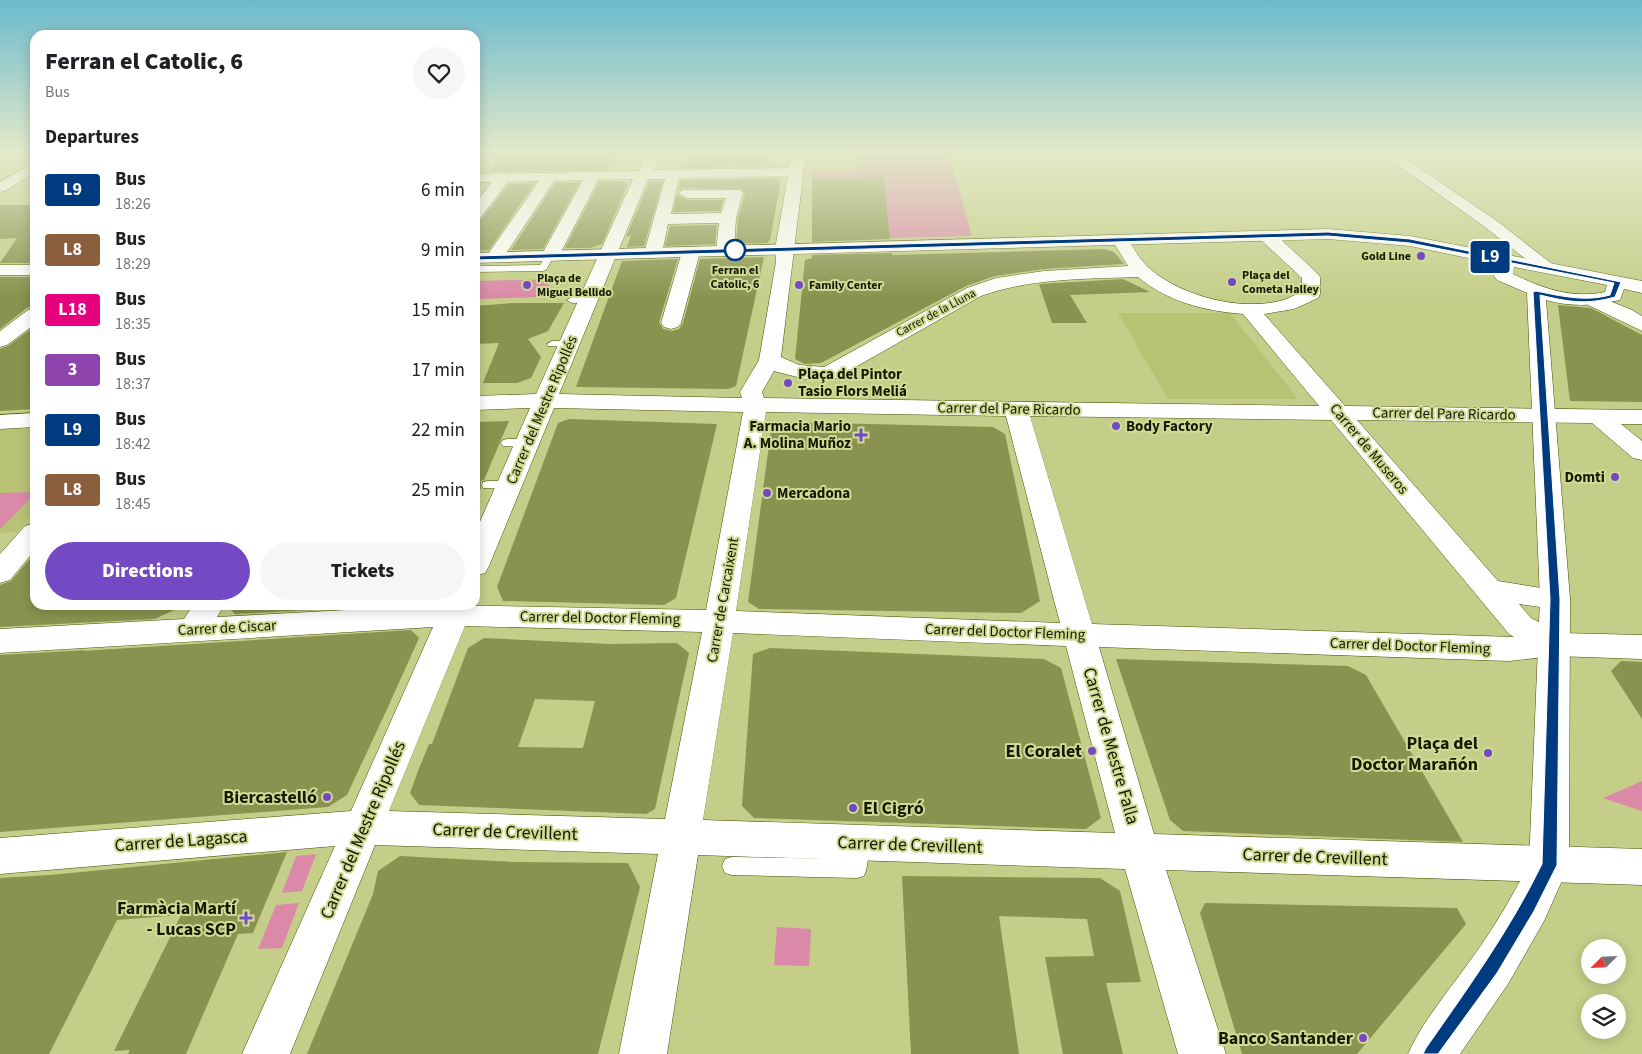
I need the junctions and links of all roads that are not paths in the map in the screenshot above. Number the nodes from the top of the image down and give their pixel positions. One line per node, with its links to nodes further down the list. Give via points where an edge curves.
1 (533, 200): 18 (street)
2 (580, 200): 17 (street)
3 (631, 200): 16 (street, Carrer del Mestre Ripollés)
4 (666, 200): 9 (street)
5 (733, 200): 8 (street)
6 (790, 200): 12 (street, Carrer de Carcaixent)
7 (1456, 200): 24 (street)
8 (728, 218): 9 (street); 13 (street)
9 (662, 219): 15 (street)
10 (1267, 236): 11 (street); 20 (street, via 1328,234 1376,237); 31 (street, via 1311,277 1311,294 1281,307)
11 (1120, 240): 12 (street); 27 (street)
12 (784, 249): 13 (street); 36 (street, Carrer de Carcaixent, via 785,262)
13 (726, 251): 14 (street)
14 (691, 252): 15 (street); 33 (street)
15 (653, 253): 16 (street)
16 (609, 254): 17 (street); 38 (street, Carrer del Mestre Ripollés, via 581,300 561,344)
17 (550, 256): 18 (street); 22 (lane, via 543,268)
18 (495, 257): 19 (street)
19 (480, 258)
20 (1507, 260): 24 (street); 29 (street, via 1503,276)
21 (512, 265): 23 (lane)
22 (480, 268)
23 (480, 268)
24 (1548, 268): 30 (street)
25 (0, 270): 26 (street)
26 (30, 270)
27 (1141, 271): 31 (street, via 1165,290 1201,302); 37 (street, Carrer de la Lluna, via 1044,276 1002,282 974,292)
28 (1642, 287): 30 (street)
29 (1536, 292): 30 (street, via 1568,300); 44 (street)
30 (1608, 293): 34 (street, via 1625,314)
31 (1249, 309): 43 (street, Carrer de Museros)
32 (30, 318): 35 (street)
33 (671, 323)
34 (1642, 326)
35 (0, 342)
36 (770, 360): 37 (street, Carrer de la Lluna, via 802,374); 40 (street, Carrer de Carcaixent, via 751,392)
37 (828, 373): 41 (street, via 822,385 828,395)
38 (546, 401): 39 (street, Carrer del Pare Ricardo); 40 (street, Carrer del Pare Ricardo); 51 (street, Carrer del Mestre Ripollés, via 517,444 499,485)
39 (480, 403)
40 (755, 404): 41 (street, Carrer del Pare Ricardo); 57 (street, Carrer de Carcaixent)
41 (848, 407): 42 (street, Carrer del Pare Ricardo)
42 (1016, 409): 43 (street, Carrer del Pare Ricardo); 58 (street, Carrer de Mestre Falla)
43 (1338, 412): 44 (street, Carrer del Pare Ricardo); 53 (street, Carrer de Museros)
44 (1544, 415): 45 (street, Carrer del Pare Ricardo); 54 (street)
45 (1597, 416): 46 (street, Carrer del Pare Ricardo); 49 (street)
46 (1642, 417)
47 (30, 420): 48 (street)
48 (0, 422)
49 (1642, 453)
50 (30, 538): 52 (street)
51 (480, 549)
52 (0, 573)
53 (1489, 590): 54 (street); 60 (street, Carrer de Museros, via 1520,626)
54 (1555, 599): 60 (street)
55 (456, 610): 56 (street, Carrer de Ciscar); 57 (street, Carrer del Doctor Fleming); 62 (street, Carrer del Mestre Ripollés)
56 (201, 617): 59 (street, Carrer de Ciscar)
57 (720, 621): 58 (street, Carrer del Doctor Fleming); 63 (street, Carrer de Carcaixent)
58 (1080, 635): 60 (street, Carrer del Doctor Fleming, via 1509,649); 65 (street, Carrer de Mestre Falla)
59 (0, 641)
60 (1555, 644): 61 (street, Carrer del Doctor Fleming); 67 (street)
61 (1642, 647)
62 (363, 827): 63 (street, Carrer de Crevillent); 66 (street, Carrer de Lagasca); 70 (street, Carrer del Mestre Ripollés)
63 (681, 837): 64 (street, Carrer de Crevillent); 71 (street, Carrer de Carcaixent)
64 (849, 849): 65 (street, Carrer de Crevillent); 68 (lane, via 857,869)
65 (1140, 852): 67 (street, Carrer de Crevillent); 72 (street, Carrer de Mestre Falla)
66 (0, 856)
67 (1550, 865): 69 (street); 73 (street, via 1492,968)
68 (732, 866)
69 (1642, 867)
70 (266, 1054)
71 (643, 1054)
72 (1202, 1054)
73 (1432, 1054)

